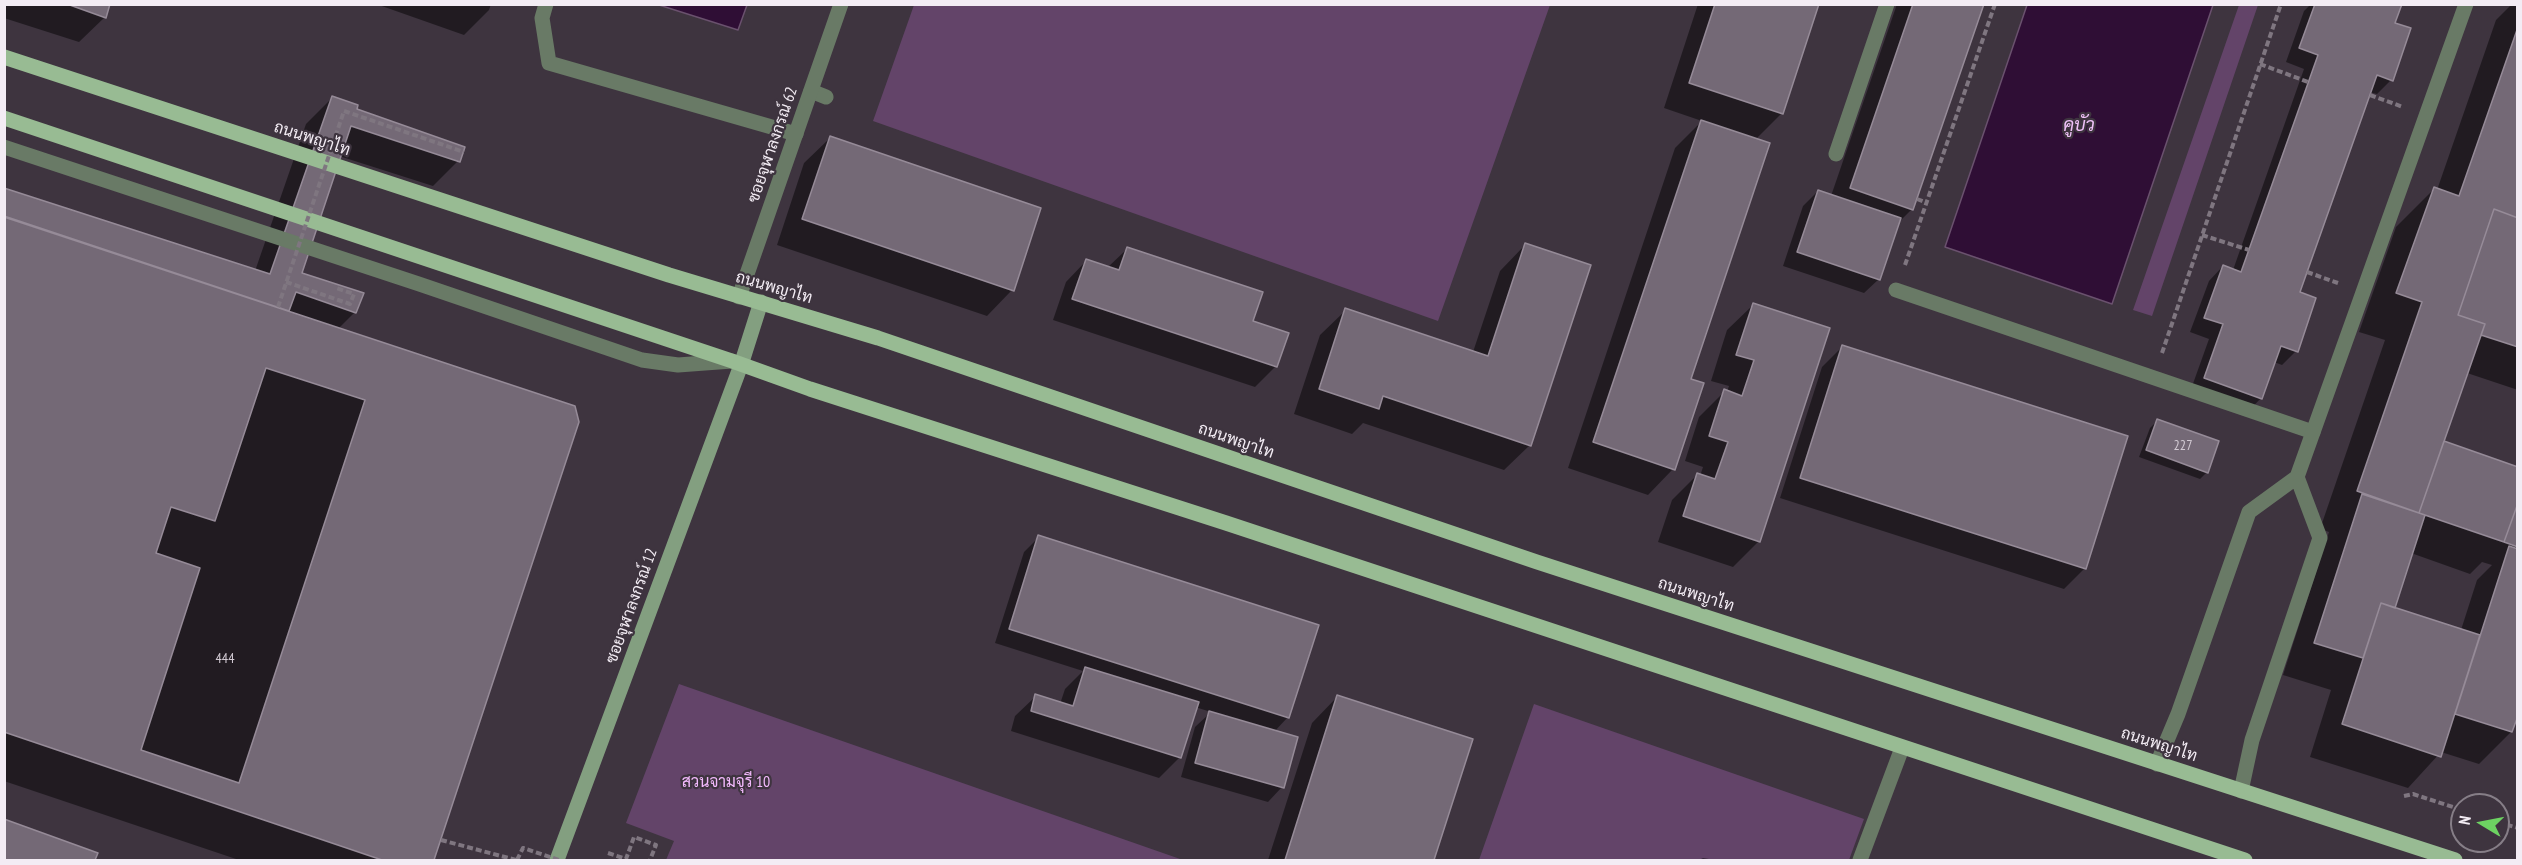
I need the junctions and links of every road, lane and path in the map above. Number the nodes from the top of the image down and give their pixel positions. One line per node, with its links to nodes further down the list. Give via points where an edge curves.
1 (546, 4): 15 (street, via 542,18 549,63)
2 (841, 4): 10 (street, ซอยจุฬาลงกรณ์ 62)
3 (1887, 4): 18 (street)
4 (1995, 4): 20 (path)
5 (2281, 4): 8 (path)
6 (2466, 4): 13 (street)
7 (4, 57): 28 (main road, ถนนพญาไท)
8 (2260, 64): 9 (path); 21 (path)
9 (2308, 82)
10 (811, 91): 12 (street); 15 (street, ซอยจุฬาลงกรณ์ 62)
11 (2370, 95): 13 (path)
12 (826, 97)
13 (2426, 115): 27 (street)
14 (4, 118): 31 (main road)
15 (796, 134): 28 (street, ซอยจุฬาลงกรณ์ 62)
16 (4, 147): 31 (street, via 642,360 678,365)
17 (464, 152): 24 (path, bridge, via 344,111)
18 (1836, 154)
19 (1917, 198): 20 (path)
20 (1927, 203): 26 (path)
21 (2202, 235): 22 (path); 32 (path)
22 (2249, 250)
23 (2307, 272): 27 (path)
24 (286, 282): 25 (path, via 350,304 354,294); 30 (path, bridge)
25 (332, 286)
26 (1896, 290): 32 (street)
27 (2363, 292): 33 (street)
28 (740, 297): 29 (main road, ถนนพญาไท)
29 (761, 302): 31 (street, ซอยจุฬาลงกรณ์ 12); 36 (main road, ถนนพญาไท, via 878,338 1549,566)
30 (278, 307)
31 (737, 363): 35 (main road); 43 (street, ซอยจุฬาลงกรณ์ 12)
32 (2153, 379): 33 (street)
33 (2313, 432): 34 (street)
34 (2297, 477): 36 (street, via 2249,512); 37 (street, via 2320,538 2252,740)
35 (1902, 748): 45 (street); 46 (main road)
36 (2157, 764): 37 (main road, ถนนพญาไท)
37 (2241, 791): 47 (main road, ถนนพญาไท)
38 (2404, 796): 39 (path, via 2413,794)
39 (2450, 806)
40 (441, 840): 42 (path)
41 (608, 853): 44 (path, via 626,859 634,837 656,844)
42 (517, 861): 43 (path, bridge, via 523,848)
43 (558, 861)
44 (650, 861)
45 (1860, 861)
46 (2245, 861)
47 (2455, 861)

